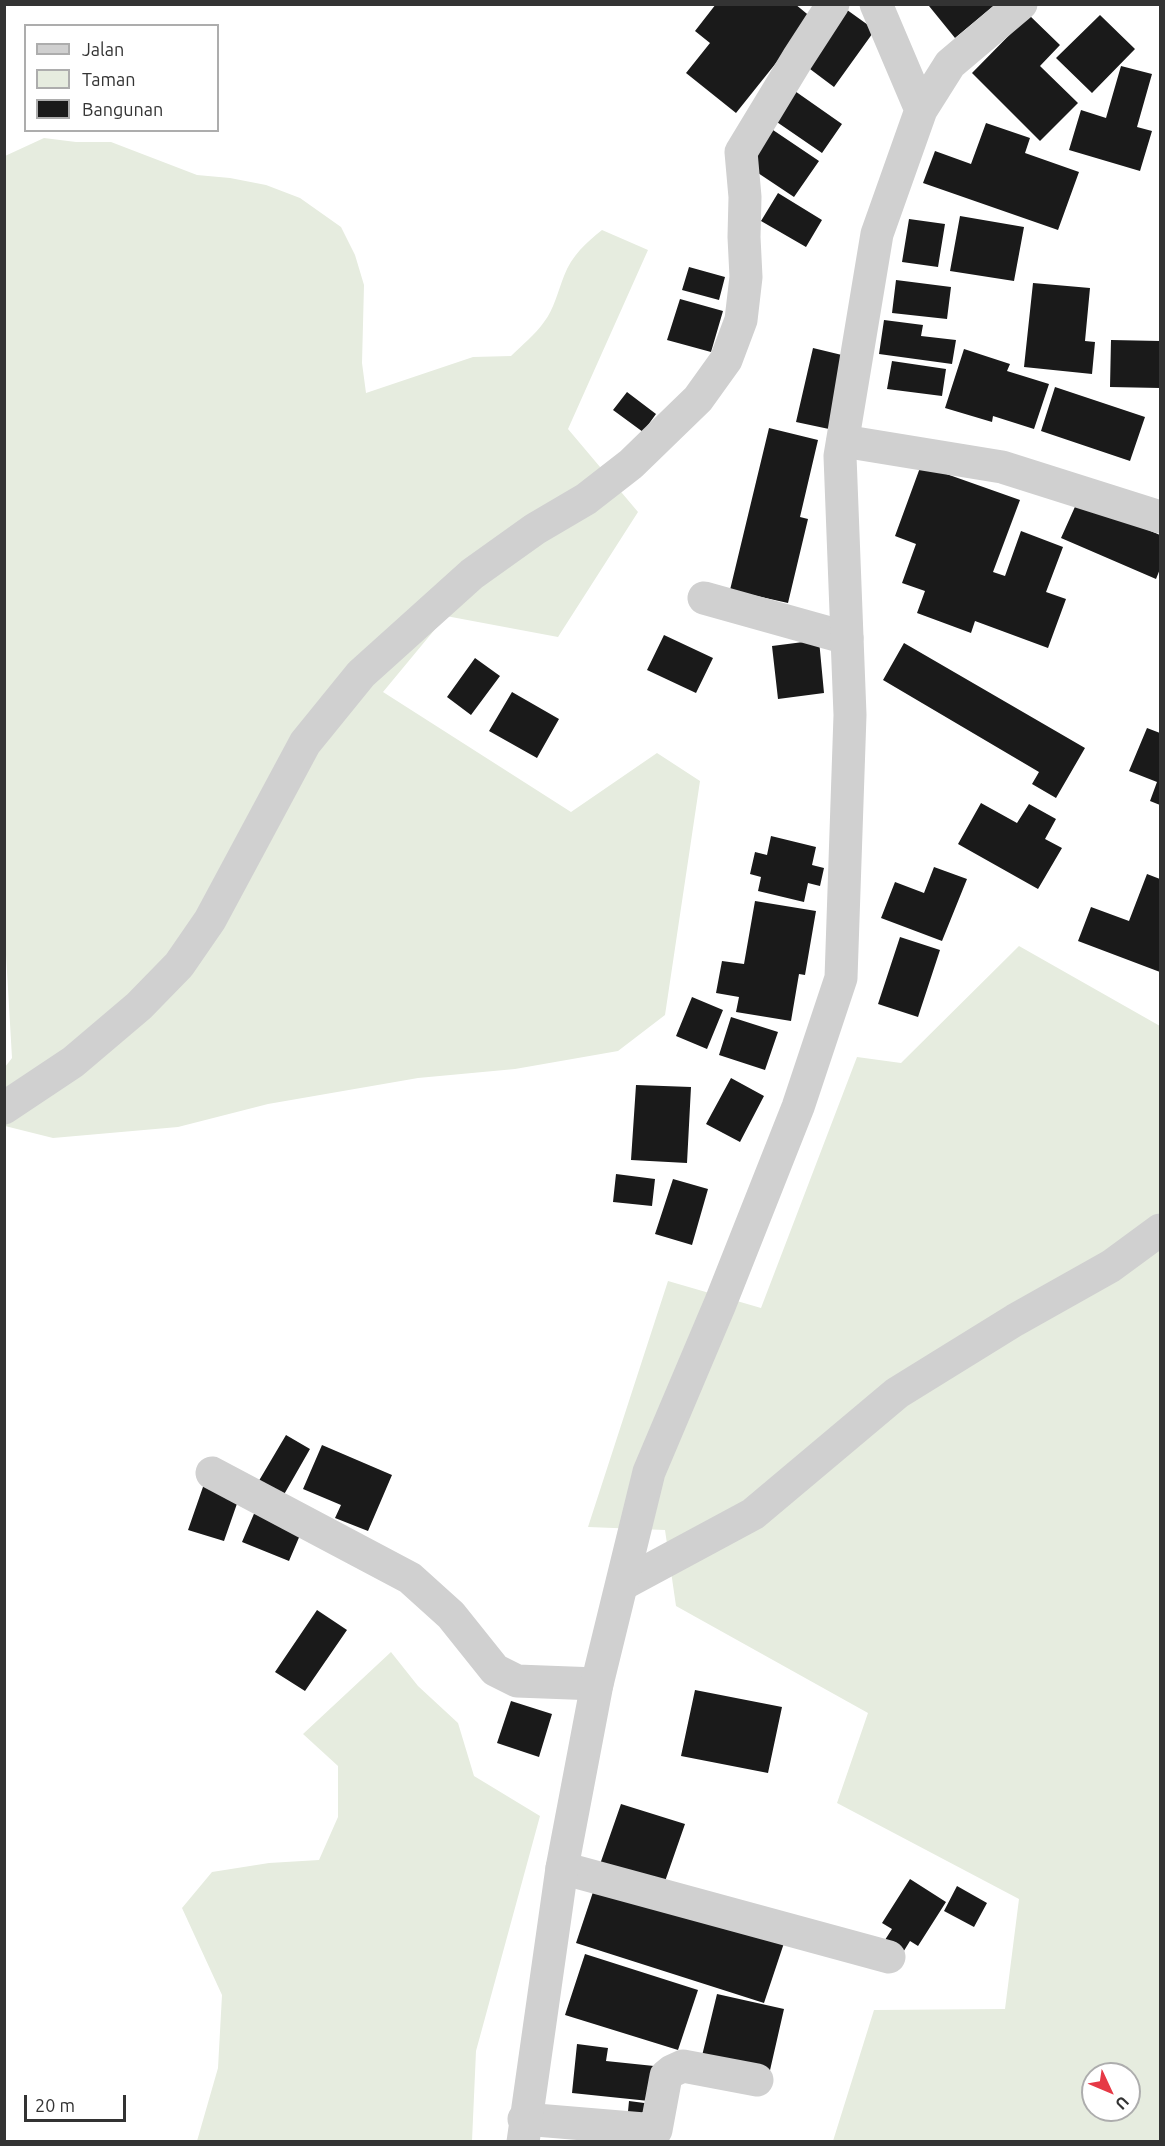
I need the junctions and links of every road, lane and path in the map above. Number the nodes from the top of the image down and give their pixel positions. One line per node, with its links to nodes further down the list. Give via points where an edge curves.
1 (833, 4): 9 (street, via 741,152 746,277 741,320 726,360 698,399 631,464 472,574 361,674 305,743 210,920 178,965 139,1006 73,1062)
2 (876, 4): 4 (street)
3 (1022, 4): 4 (street, via 950,64)
4 (921, 110): 5 (street, via 877,234)
5 (843, 441): 6 (street, via 1002,467); 8 (street, via 840,456)
6 (1161, 517)
7 (704, 598): 8 (street)
8 (847, 638): 12 (street, via 850,715 841,978 798,1107 649,1472)
9 (4, 1108)
10 (1161, 1230): 12 (street, via 1111,1266 897,1394 753,1514)
11 (212, 1473): 13 (street, via 410,1578 451,1615 495,1670 517,1681)
12 (623, 1584): 13 (street)
13 (597, 1684): 14 (street)
14 (561, 1868): 15 (street); 17 (street)
15 (889, 1957)
16 (757, 2080): 18 (street, via 683,2066 672,2071 666,2076)
17 (523, 2130): 18 (street)
18 (655, 2136)

